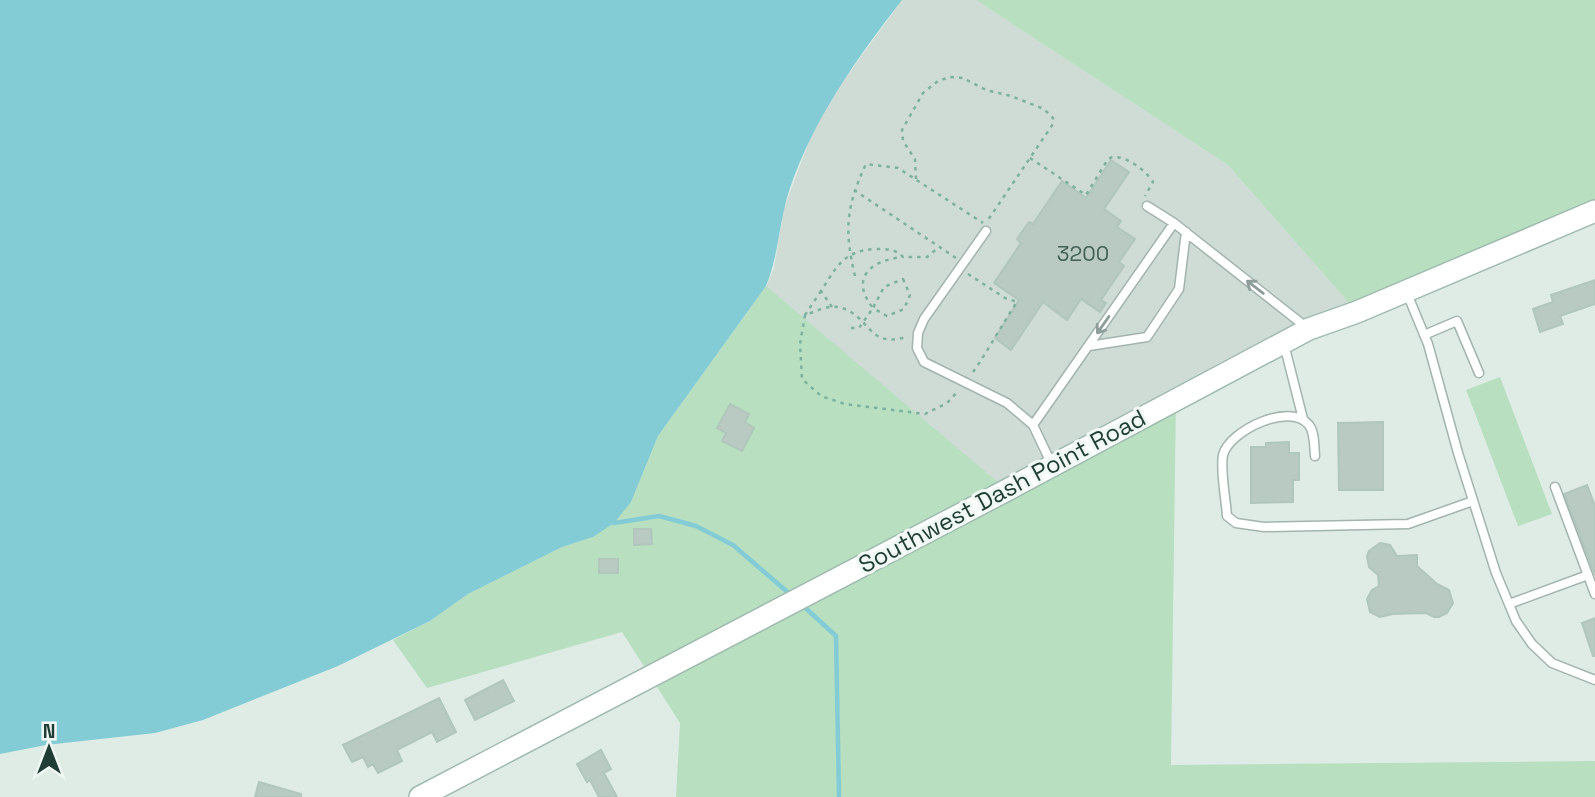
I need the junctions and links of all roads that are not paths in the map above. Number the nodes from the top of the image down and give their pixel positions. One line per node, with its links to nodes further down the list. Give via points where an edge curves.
1 (1147, 206): 3 (lane)
2 (1595, 212): 6 (main road, Southwest Dash Point Road)
3 (1174, 223): 5 (lane); 10 (lane, one-way to 10)
4 (986, 231): 13 (lane, via 924,319 917,348 924,362 1007,403)
5 (1186, 232): 7 (lane, one-way to 5); 10 (lane, via 1179,289 1147,337)
6 (1406, 291): 7 (main road, Southwest Dash Point Road); 8 (lane)
7 (1309, 329): 9 (main road, Southwest Dash Point Road)
8 (1424, 335): 11 (lane, via 1457,321); 17 (lane)
9 (1284, 342): 12 (lane); 15 (main road, Southwest Dash Point Road)
10 (1089, 346): 13 (lane)
11 (1479, 373)
12 (1303, 419): 14 (lane, via 1313,433); 17 (lane, via 1289,414 1268,419 1231,439 1223,464 1227,516 1236,523 1264,527 1408,524)
13 (1032, 425): 15 (lane)
14 (1315, 456)
15 (1052, 466): 22 (main road, Southwest Dash Point Road)
16 (1555, 486): 18 (lane)
17 (1473, 501): 20 (lane)
18 (1588, 575): 19 (lane); 20 (lane)
19 (1595, 594)
20 (1509, 604): 21 (lane, via 1524,632 1552,663)
21 (1595, 680)
22 (420, 797)

